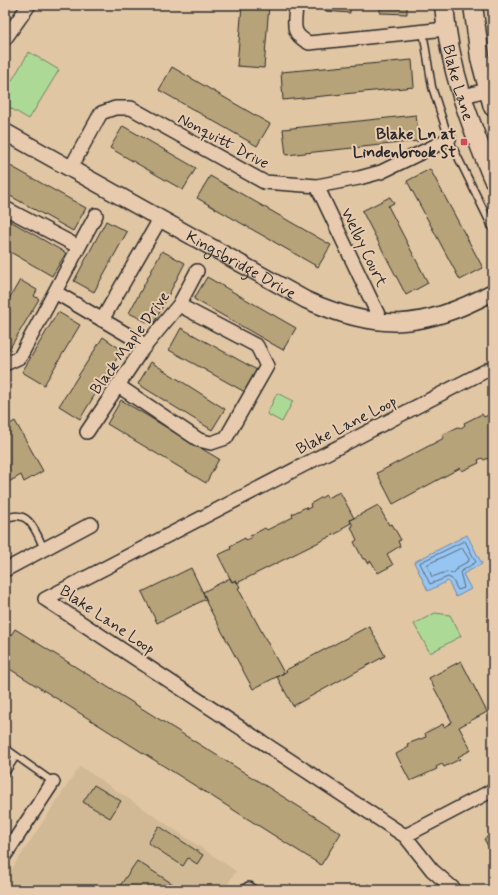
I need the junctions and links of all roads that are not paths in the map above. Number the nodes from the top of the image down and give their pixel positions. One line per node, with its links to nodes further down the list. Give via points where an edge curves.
1 (29, 5): 7 (street)
2 (296, 5): 6 (street, via 295,29 298,37 309,43)
3 (444, 5): 5 (main road, Blake Lane)
4 (473, 5): 8 (main road, Blake Lane, via 480,58)
5 (446, 29): 6 (street); 9 (main road, Blake Lane)
6 (423, 32): 12 (lane, via 432,87)
7 (5, 40)
8 (490, 89): 9 (street); 10 (main road, Blake Lane)
9 (461, 97): 14 (main road, Blake Lane)
10 (493, 107)
11 (5, 132): 13 (street, Kingsbridge Drive)
12 (449, 139): 15 (street, Nonquitt Drive, via 381,172); 19 (lane)
13 (70, 169): 15 (street, Nonquitt Drive, via 101,113 115,108 131,108 264,182); 18 (street, Kingsbridge Drive)
14 (493, 179)
15 (317, 186): 26 (street, Welby Court)
16 (5, 208): 20 (street)
17 (96, 215): 20 (street)
18 (160, 219): 25 (street); 26 (street, Kingsbridge Drive, via 306,300 336,313)
19 (493, 229)
20 (79, 247): 22 (street)
21 (197, 270): 24 (street, Black Maple Drive)
22 (55, 292): 25 (street); 28 (street, via 20,357)
23 (493, 292): 26 (street, Kingsbridge Drive, via 454,311 430,318)
24 (179, 305): 27 (street, Black Maple Drive); 30 (street, via 257,346 267,366 226,438 211,443 200,440)
25 (102, 320): 27 (street)
26 (382, 323)
27 (145, 345): 30 (street, Black Maple Drive)
28 (5, 364)
29 (493, 367): 41 (street, Blake Lane Loop, via 45,599)
30 (117, 385): 31 (street, Black Maple Drive)
31 (87, 432)
32 (5, 519): 34 (lane, via 12,516 28,520)
33 (91, 524): 34 (street)
34 (44, 549): 35 (street)
35 (5, 570)
36 (5, 748): 37 (lane)
37 (16, 756): 38 (lane); 39 (lane)
38 (5, 773)
39 (53, 782): 42 (street)
40 (493, 790): 41 (street)
41 (405, 836): 43 (street, via 432,870)
42 (5, 855)
43 (456, 890)

